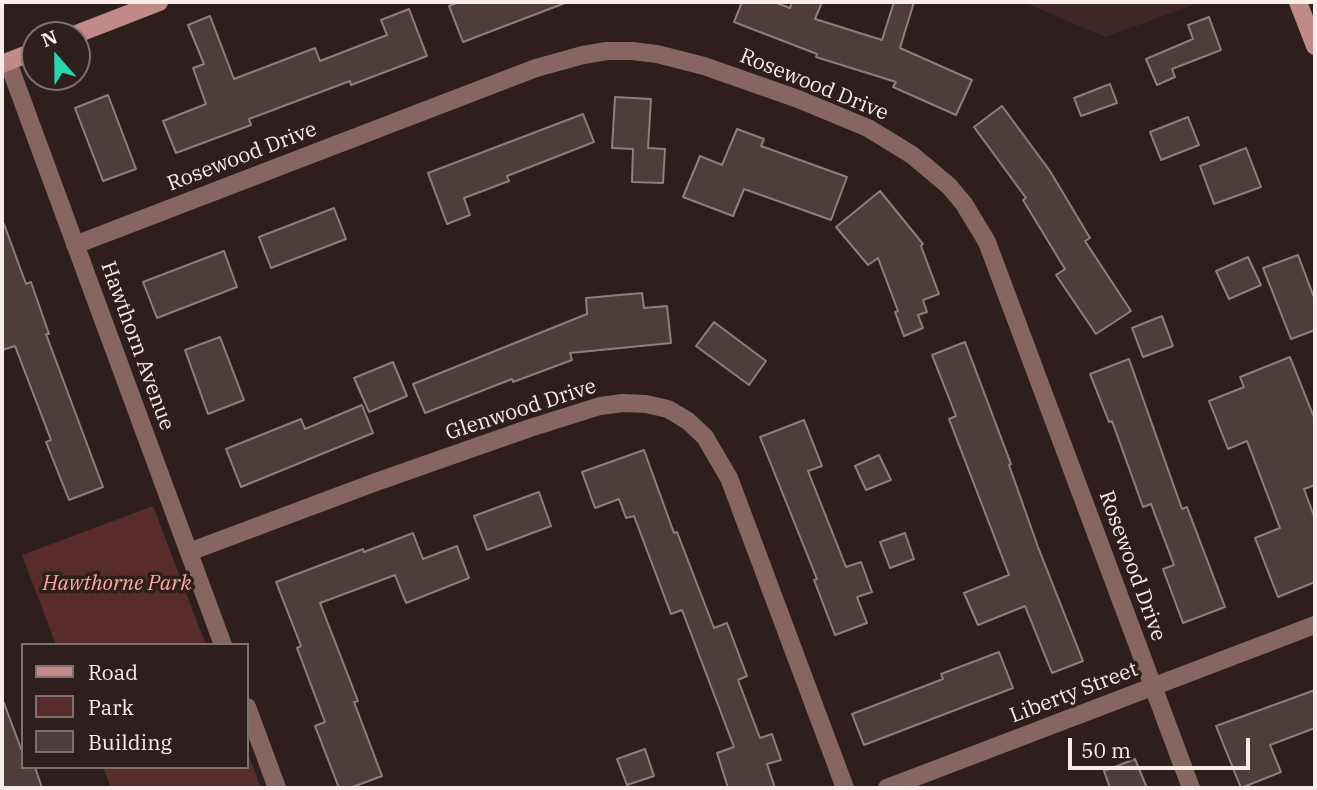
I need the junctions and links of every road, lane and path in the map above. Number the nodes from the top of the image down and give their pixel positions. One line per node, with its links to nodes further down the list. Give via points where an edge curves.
1 (159, 2): 3 (main road)
2 (1298, 2): 4 (main road)
3 (91, 28)
4 (1315, 46)
5 (5, 63): 6 (street, Hawthorn Avenue)
6 (75, 245): 7 (street, Hawthorn Avenue); 10 (street, Rosewood Drive, via 536,68 583,55 656,54 704,66 845,117 922,162 949,186 977,222)
7 (188, 552): 9 (street, Hawthorn Avenue); 13 (street, Glenwood Drive, via 600,406 646,404 668,409 705,437 729,478)
8 (1315, 625): 10 (street, Liberty Street)
9 (222, 643)
10 (1153, 687): 14 (street, Liberty Street); 15 (street, Rosewood Drive)
11 (248, 710): 12 (street)
12 (277, 788)
13 (845, 788)
14 (887, 788)
15 (1191, 788)

